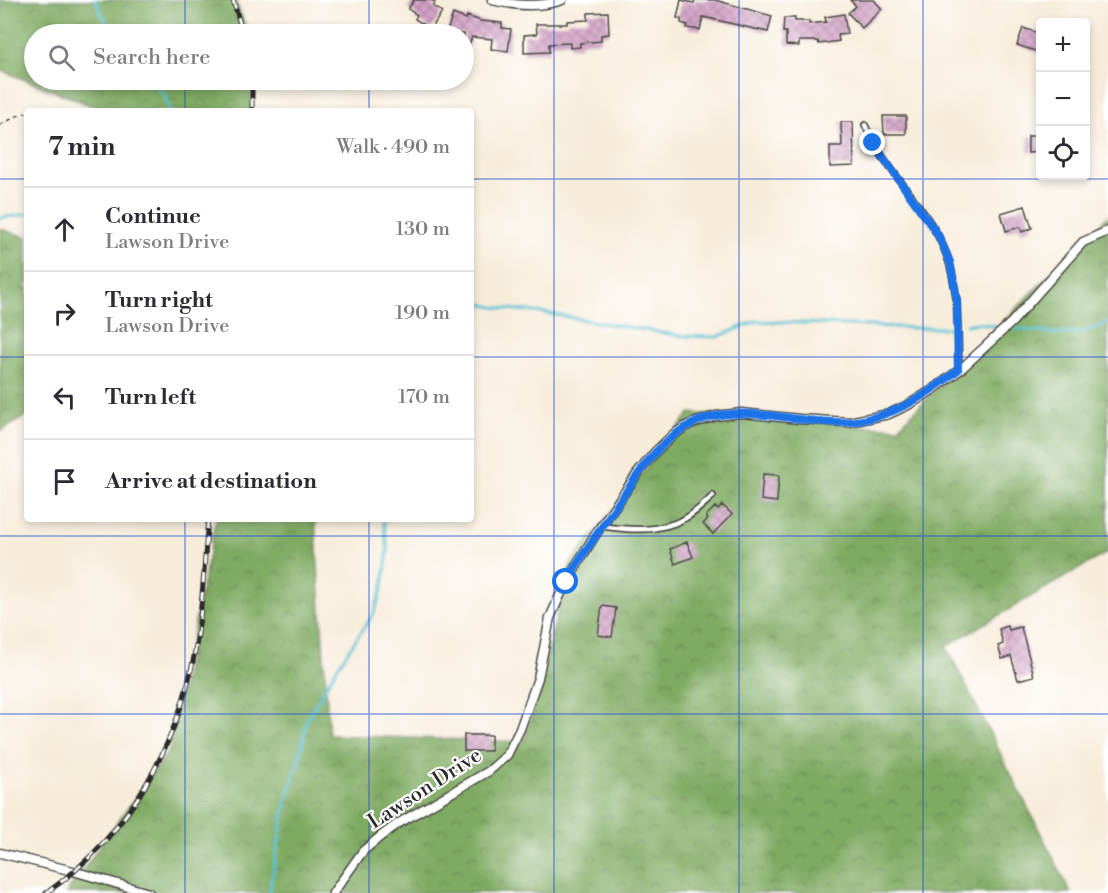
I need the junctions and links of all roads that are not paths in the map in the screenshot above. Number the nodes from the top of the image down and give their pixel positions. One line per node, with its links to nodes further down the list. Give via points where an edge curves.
1 (492, 0): 2 (street, via 521,6)
2 (562, 0)
3 (865, 125): 5 (lane, via 873,143 938,235 950,262 957,299)
4 (1108, 231): 5 (street, Lawson Drive, via 1083,242 1012,321)
5 (958, 370): 7 (street, Lawson Drive, via 934,389 889,414 849,422 741,412 690,424 655,452)
6 (713, 496): 7 (lane, via 684,519 659,528)
7 (601, 526): 10 (street, Lawson Drive, via 554,607 538,678 507,755 489,771 381,836 363,851)
8 (0, 853): 9 (street)
9 (149, 893)
10 (333, 893)

